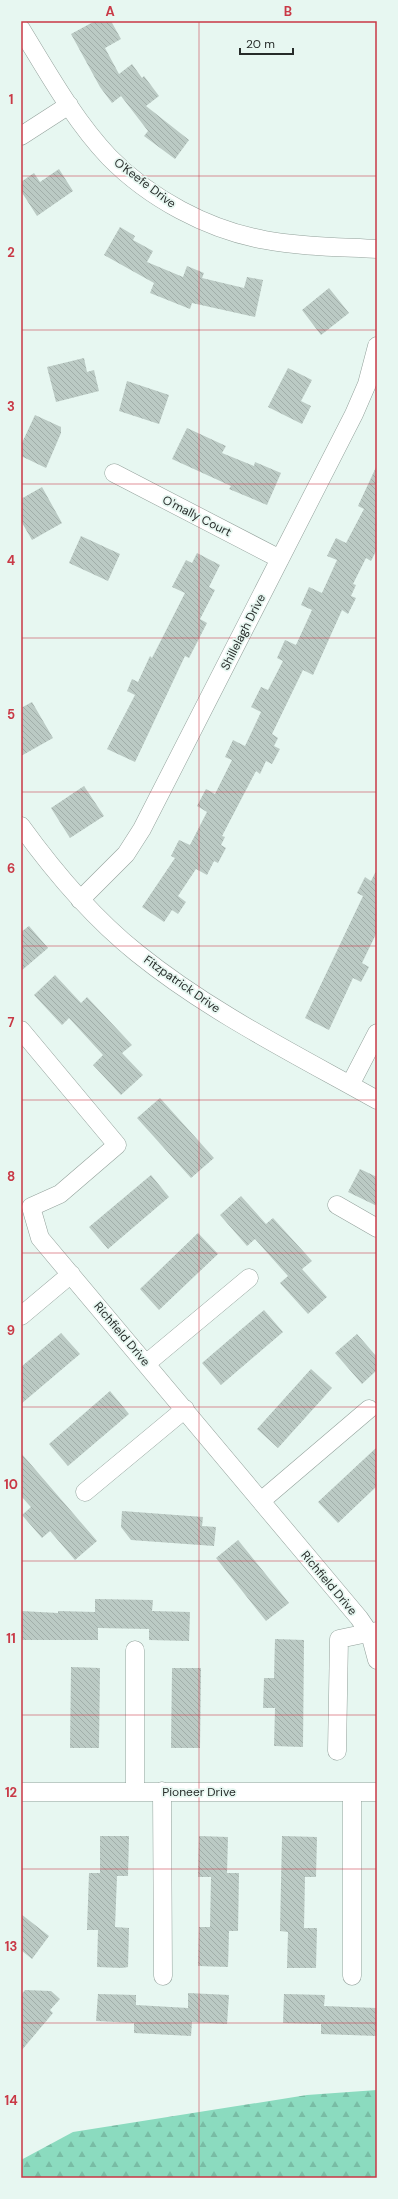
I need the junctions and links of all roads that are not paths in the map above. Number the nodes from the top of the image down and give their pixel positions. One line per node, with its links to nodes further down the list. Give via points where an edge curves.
1 (21, 30): 2 (street, O'Keefe Drive)
2 (69, 105): 3 (street); 4 (street, O'Keefe Drive, via 85,128 120,166 163,200 187,213 218,226 264,240 312,246)
3 (21, 136)
4 (377, 249)
5 (377, 346): 7 (street, Shillelagh Drive, via 367,384 354,414)
6 (114, 473): 7 (street, O'mally Court)
7 (280, 559): 9 (street, Shillelagh Drive, via 142,829 126,854)
8 (21, 826): 9 (street, Fitzpatrick Drive)
9 (80, 900): 12 (street, Fitzpatrick Drive, via 137,953 202,1001)
10 (21, 1030): 16 (street, Richfield Drive, via 117,1145 60,1194 31,1207 40,1238)
11 (377, 1033): 12 (street)
12 (350, 1085): 13 (street, Fitzpatrick Drive)
13 (377, 1100)
14 (337, 1205): 15 (street)
15 (377, 1228)
16 (71, 1274): 18 (street); 19 (street, Richfield Drive)
17 (249, 1278): 19 (street)
18 (21, 1316)
19 (147, 1364): 20 (street, Richfield Drive)
20 (185, 1409): 22 (street); 23 (street, Richfield Drive)
21 (369, 1409): 23 (street)
22 (85, 1492)
23 (260, 1501): 24 (street, Richfield Drive)
24 (374, 1632): 26 (street, Richfield Drive); 27 (street, via 339,1639)
25 (136, 1650): 30 (street)
26 (377, 1660)
27 (337, 1751)
28 (162, 1791): 30 (street, Pioneer Drive); 31 (street, Pioneer Drive); 33 (street)
29 (21, 1792): 30 (street, Pioneer Drive)
30 (135, 1792)
31 (352, 1792): 32 (street, Pioneer Drive); 34 (street)
32 (377, 1792)
33 (163, 1976)
34 (352, 1976)

